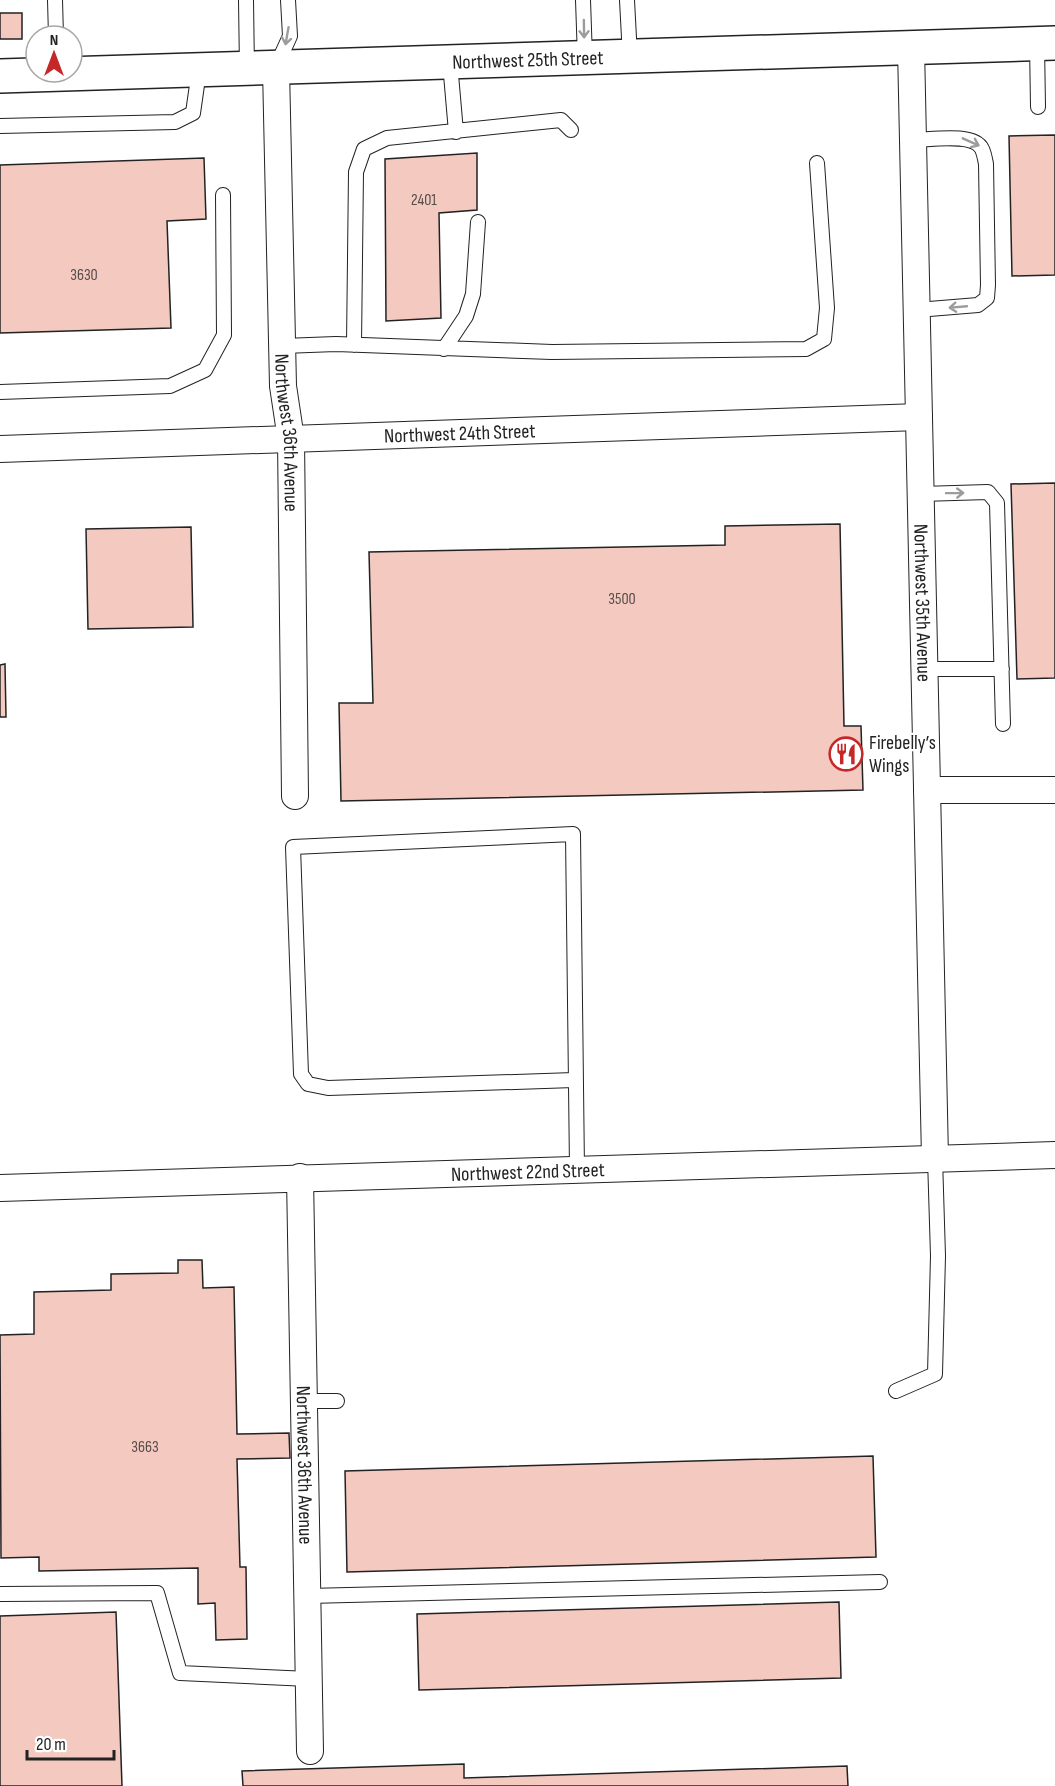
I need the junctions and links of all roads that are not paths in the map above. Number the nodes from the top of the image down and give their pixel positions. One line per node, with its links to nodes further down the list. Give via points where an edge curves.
1 (55, 0): 6 (lane)
2 (246, 0): 12 (lane)
3 (288, 0): 12 (lane, one-way to 12, via 290,36)
4 (583, 0): 10 (lane, one-way to 10)
5 (627, 0): 9 (lane)
6 (56, 24)
7 (1046, 43): 8 (street, Northwest 25th Street); 17 (lane)
8 (911, 48): 9 (street, Northwest 25th Street); 21 (street, Northwest 35th Avenue)
9 (630, 57): 10 (street, Northwest 25th Street)
10 (585, 59): 11 (street, Northwest 25th Street)
11 (450, 63): 12 (street, Northwest 25th Street); 20 (lane)
12 (262, 70): 13 (street, Northwest 25th Street); 27 (street, Northwest 36th Avenue)
13 (199, 71): 14 (street, Northwest 25th Street); 18 (lane, via 193,113 175,122)
14 (84, 73)
15 (24, 75): 16 (street, Northwest 25th Street)
16 (0, 76)
17 (1038, 107)
18 (0, 126)
19 (571, 130): 20 (lane, via 561,120)
20 (456, 132): 26 (lane, via 387,138 364,149 356,172)
21 (913, 140): 25 (street, Northwest 35th Avenue); 25 (lane, one-way to 25, via 962,138 976,142 986,164 987,298 978,305)
22 (817, 163): 28 (lane, via 828,308 824,339 806,349)
23 (223, 195): 29 (lane, via 224,335 205,370 170,387)
24 (478, 222): 28 (lane, via 473,294 466,316)
25 (917, 310): 30 (street, Northwest 35th Avenue)
26 (354, 345): 27 (lane); 28 (lane)
27 (283, 346): 31 (street, Northwest 36th Avenue)
28 (444, 349)
29 (0, 392)
30 (919, 417): 31 (street, Northwest 24th Street); 33 (street, Northwest 35th Avenue)
31 (291, 439): 32 (street, Northwest 24th Street); 39 (street, Northwest 36th Avenue)
32 (0, 449)
33 (921, 494): 34 (street, Northwest 35th Avenue); 35 (lane, one-way to 35, via 988,492 997,503)
34 (925, 669): 35 (lane); 37 (street, Northwest 35th Avenue)
35 (1002, 669): 36 (lane)
36 (1003, 724)
37 (927, 789): 38 (street); 42 (street, Northwest 35th Avenue)
38 (1055, 790)
39 (295, 796)
40 (574, 1080): 40 (lane, via 573,834 293,847 301,1074 308,1084 328,1088); 43 (lane)
41 (1055, 1155): 42 (street, Northwest 22nd Street)
42 (935, 1158): 43 (street, Northwest 22nd Street); 46 (lane, via 935,1374)
43 (577, 1169): 44 (street, Northwest 22nd Street)
44 (300, 1177): 45 (street, Northwest 22nd Street); 47 (street, Northwest 36th Avenue)
45 (0, 1188)
46 (896, 1391)
47 (304, 1401): 48 (lane); 51 (street, Northwest 36th Avenue)
48 (337, 1401)
49 (880, 1582): 51 (lane)
50 (0, 1594): 52 (lane, via 157,1593 180,1673)
51 (308, 1596): 52 (street, Northwest 36th Avenue)
52 (309, 1679): 53 (street, Northwest 36th Avenue)
53 (310, 1751)

